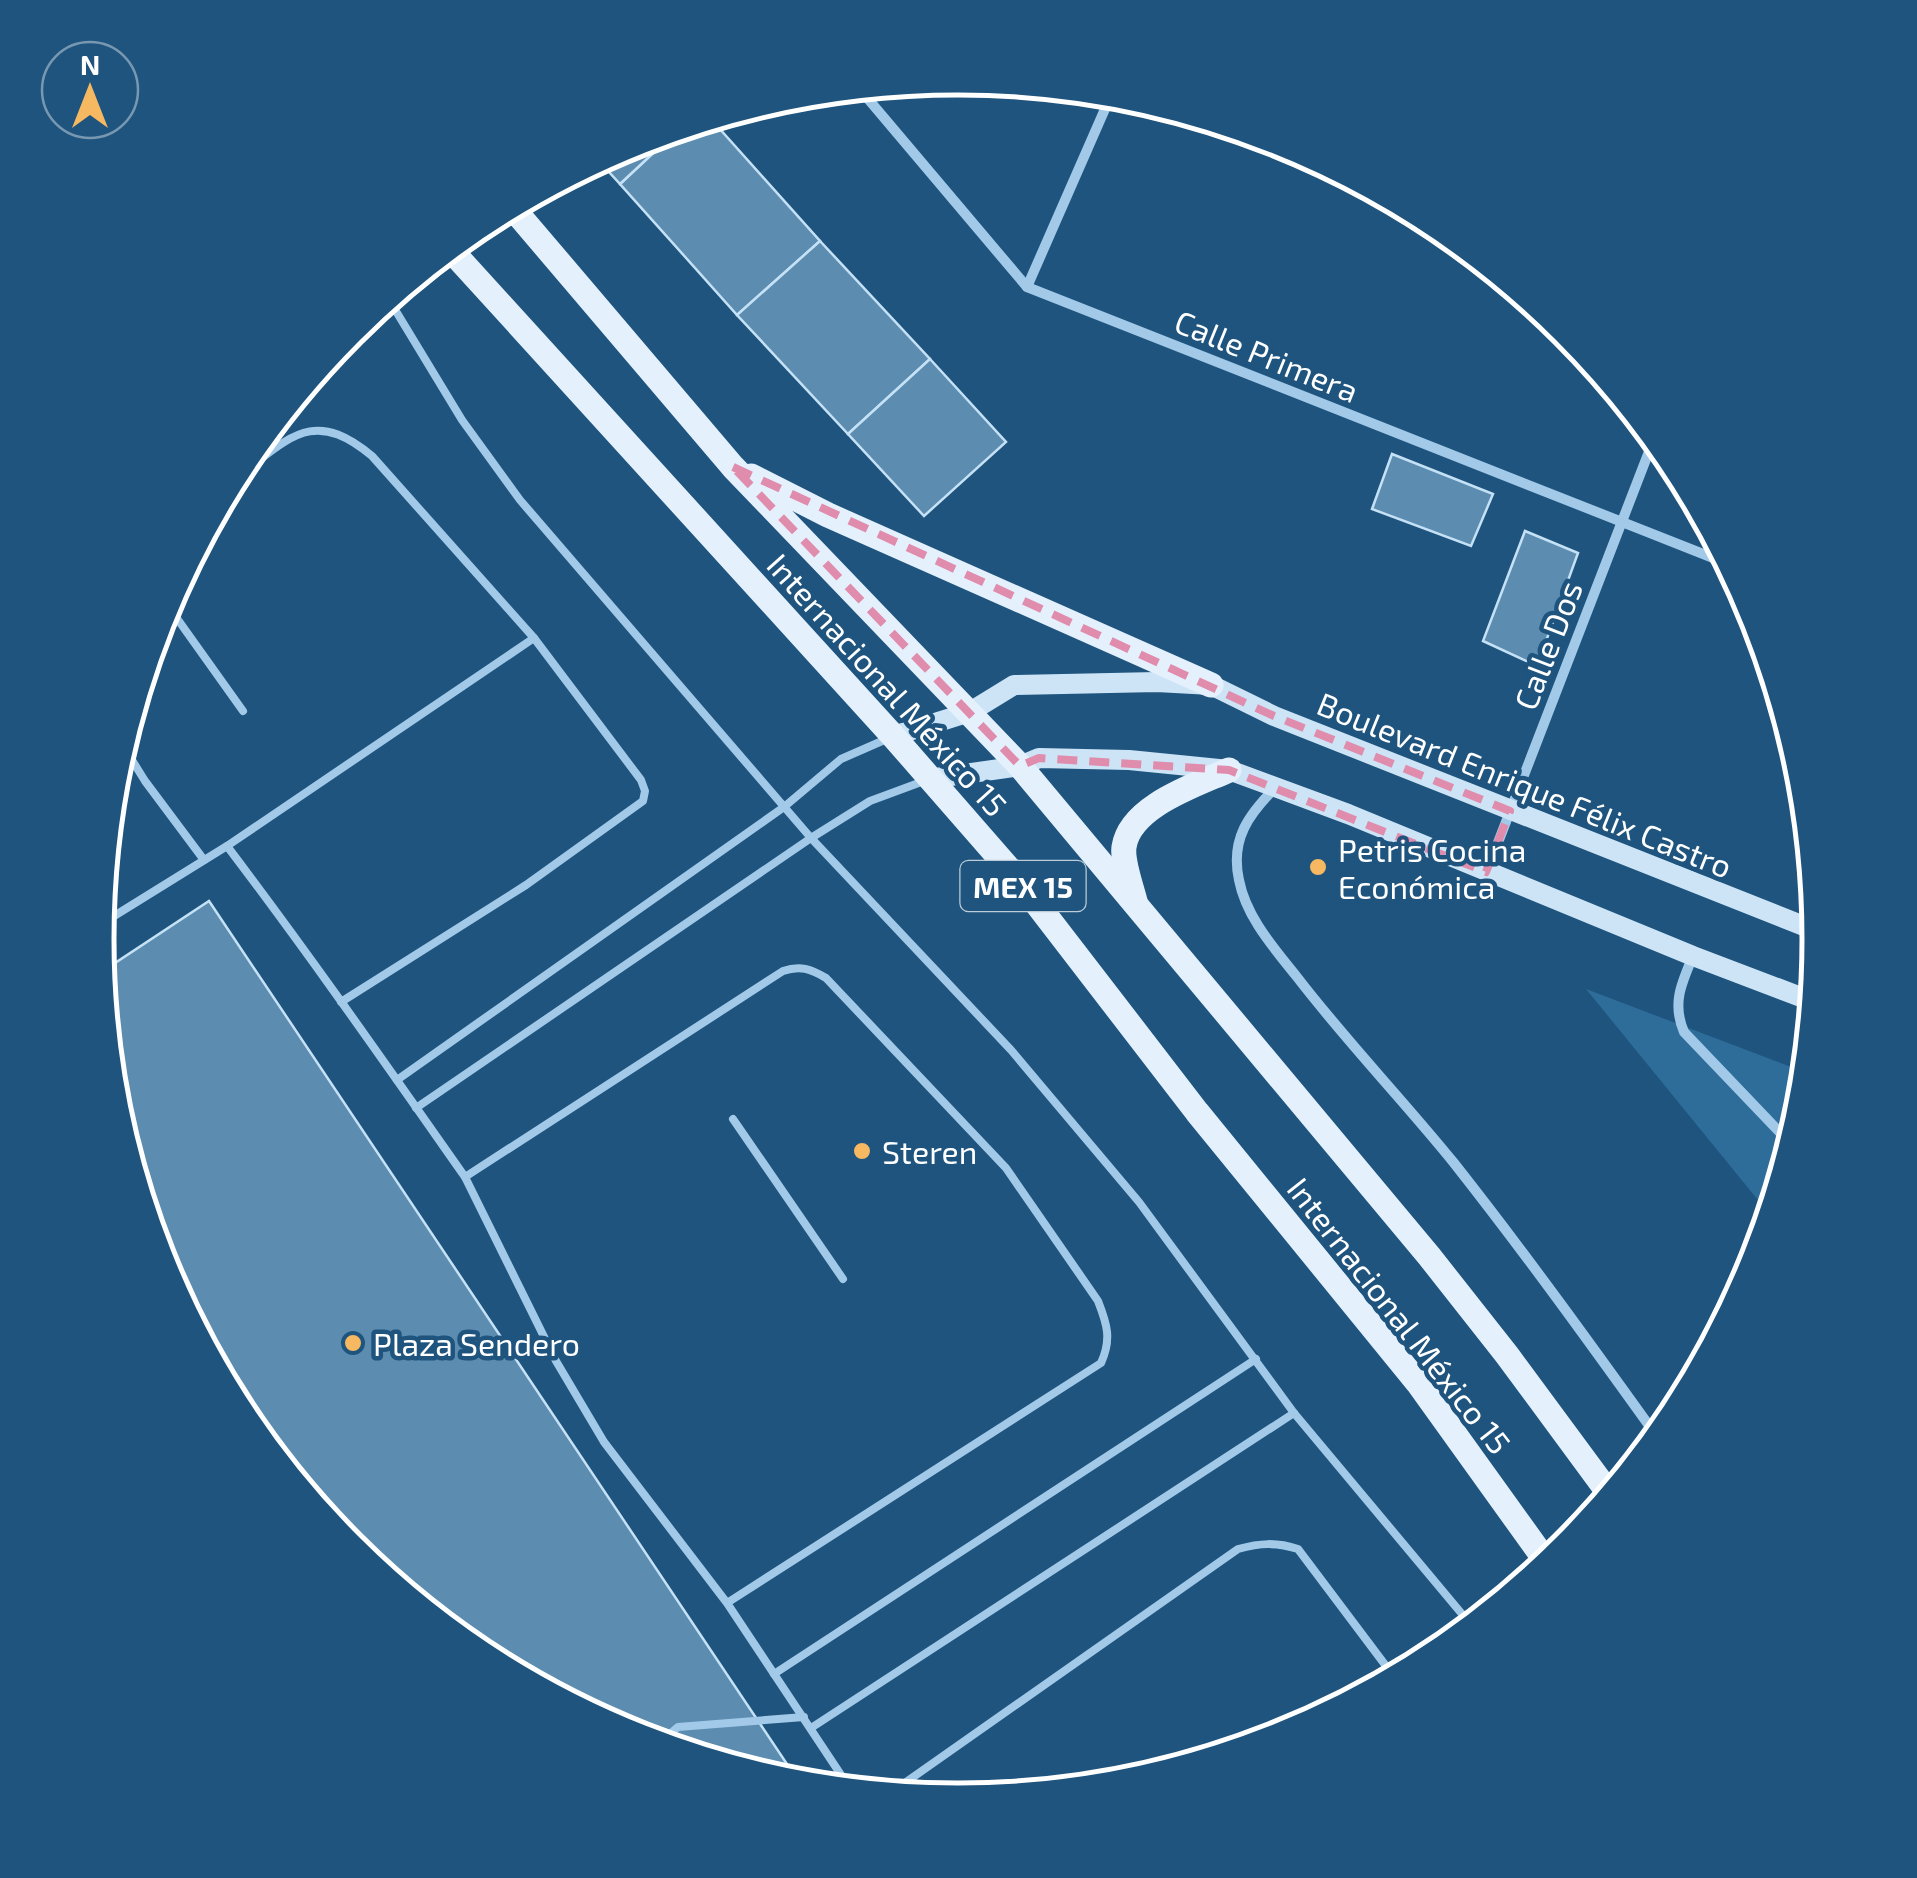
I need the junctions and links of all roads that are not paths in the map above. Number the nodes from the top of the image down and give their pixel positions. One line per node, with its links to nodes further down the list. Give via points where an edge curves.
1 (868, 100): 5 (street, Calle Primera)
2 (1105, 108): 5 (street)
3 (521, 218): 9 (main road, Internacional México 15 / MEX 15)
4 (459, 259): 17 (main road, Internacional México 15 / MEX 15)
5 (1027, 287): 10 (street, Calle Primera)
6 (395, 310): 23 (lane, via 520,500)
7 (1648, 453): 10 (street, Calle Dos)
8 (267, 455): 13 (lane, via 299,433 325,429 348,436)
9 (733, 467): 14 (main road); 16 (main road, Internacional México 15 / MEX 15)
10 (1621, 522): 11 (street, Calle Primera); 24 (street, Calle Dos)
11 (1710, 557)
12 (178, 619): 15 (lane)
13 (534, 638): 26 (lane); 34 (lane, via 641,780 643,801 526,885)
14 (1211, 685): 16 (main road, via 1014,685); 24 (main road, Boulevard Enrique Félix Castro)
15 (243, 711)
16 (970, 712): 17 (main road); 19 (main road, Internacional México 15 / MEX 15)
17 (893, 736): 21 (main road, Internacional México 15 / MEX 15); 23 (lane, via 841,760)
18 (134, 763): 27 (lane)
19 (1020, 766): 20 (main road, via 1040,758); 21 (main road); 29 (main road, Internacional México 15 / MEX 15)
20 (1229, 770): 22 (main road); 29 (main road, via 1153,806 1133,826 1124,848)
21 (929, 779): 25 (lane, via 870,801); 45 (main road, Internacional México 15 / MEX 15, via 1017,878 1418,1382)
22 (1277, 786): 28 (main road); 43 (street, via 1250,813 1241,835 1236,856 1246,904 1349,1044 1452,1161)
23 (784, 808): 25 (lane); 35 (lane)
24 (1510, 811): 28 (street, Calle Dos); 31 (main road, Boulevard Enrique Félix Castro)
25 (811, 838): 36 (lane); 41 (lane, via 1011,1050 1139,1202)
26 (227, 846): 27 (lane); 34 (lane)
27 (204, 860): 30 (lane)
28 (1486, 872): 32 (main road)
29 (1136, 906): 44 (main road, Internacional México 15 / MEX 15, via 1429,1256)
30 (115, 916)
31 (1802, 925)
32 (1693, 956): 33 (main road); 38 (street, via 1677,1000 1684,1032)
33 (1801, 997)
34 (341, 1002): 35 (lane)
35 (397, 1080): 36 (lane)
36 (416, 1108): 39 (lane)
37 (733, 1119): 40 (lane)
38 (1780, 1132)
39 (465, 1178): 46 (lane, via 604,1442); 46 (lane, via 782,971 812,970 1006,1168 1098,1301 1108,1325 1102,1362)
40 (843, 1279)
41 (1256, 1360): 42 (lane); 49 (lane)
42 (1294, 1414): 47 (lane); 51 (lane)
43 (1648, 1425)
44 (1602, 1484)
45 (1539, 1551)
46 (727, 1603): 49 (lane)
47 (1463, 1615)
48 (1386, 1666): 54 (lane, via 1298,1549 1258,1543 1238,1549)
49 (774, 1674): 50 (lane)
50 (804, 1718): 51 (lane); 52 (lane)
51 (811, 1728): 53 (lane)
52 (672, 1732)
53 (841, 1775)
54 (907, 1781)

